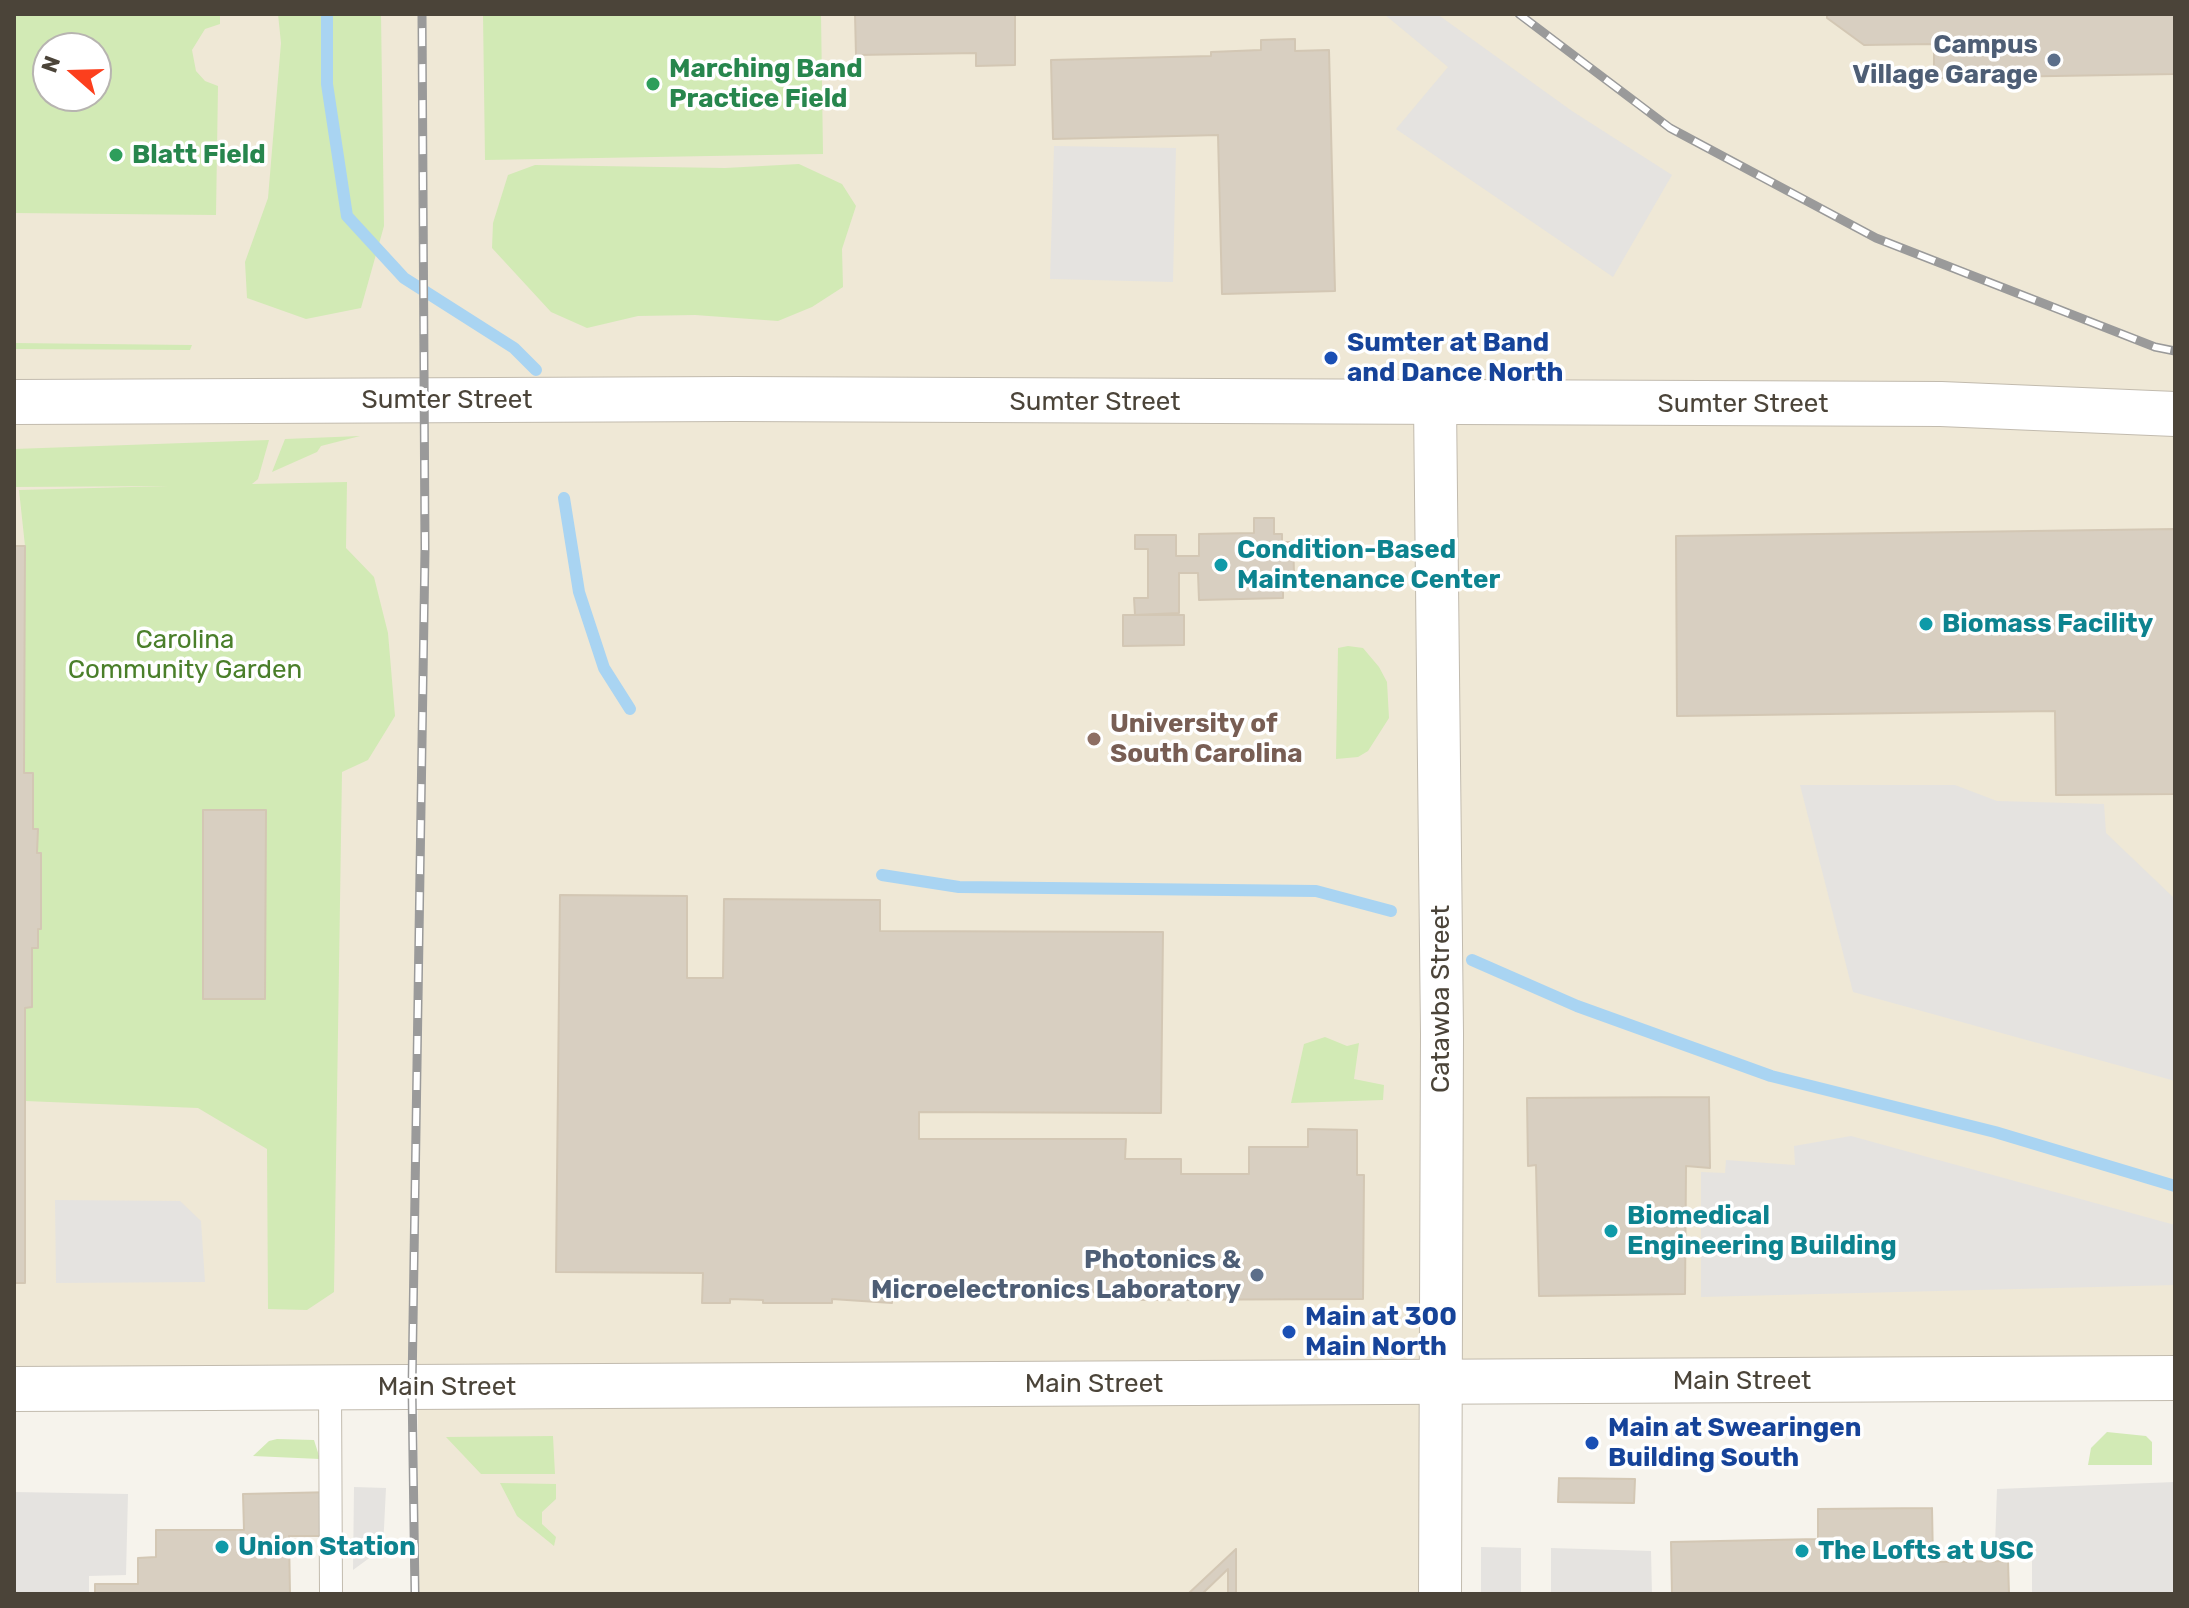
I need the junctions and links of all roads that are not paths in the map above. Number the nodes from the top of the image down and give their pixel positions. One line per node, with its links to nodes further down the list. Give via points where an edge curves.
1 (14, 402): 2 (street, Sumter Street)
2 (1435, 404): 3 (street, Sumter Street, via 1941,404); 5 (street, Catawba Street)
3 (2175, 414)
4 (2175, 1378): 5 (street, Main Street)
5 (1441, 1381): 6 (street, Main Street); 9 (street, Catawba Street)
6 (330, 1388): 7 (street, Main Street); 8 (lane)
7 (14, 1389)
8 (331, 1594)
9 (1440, 1594)

